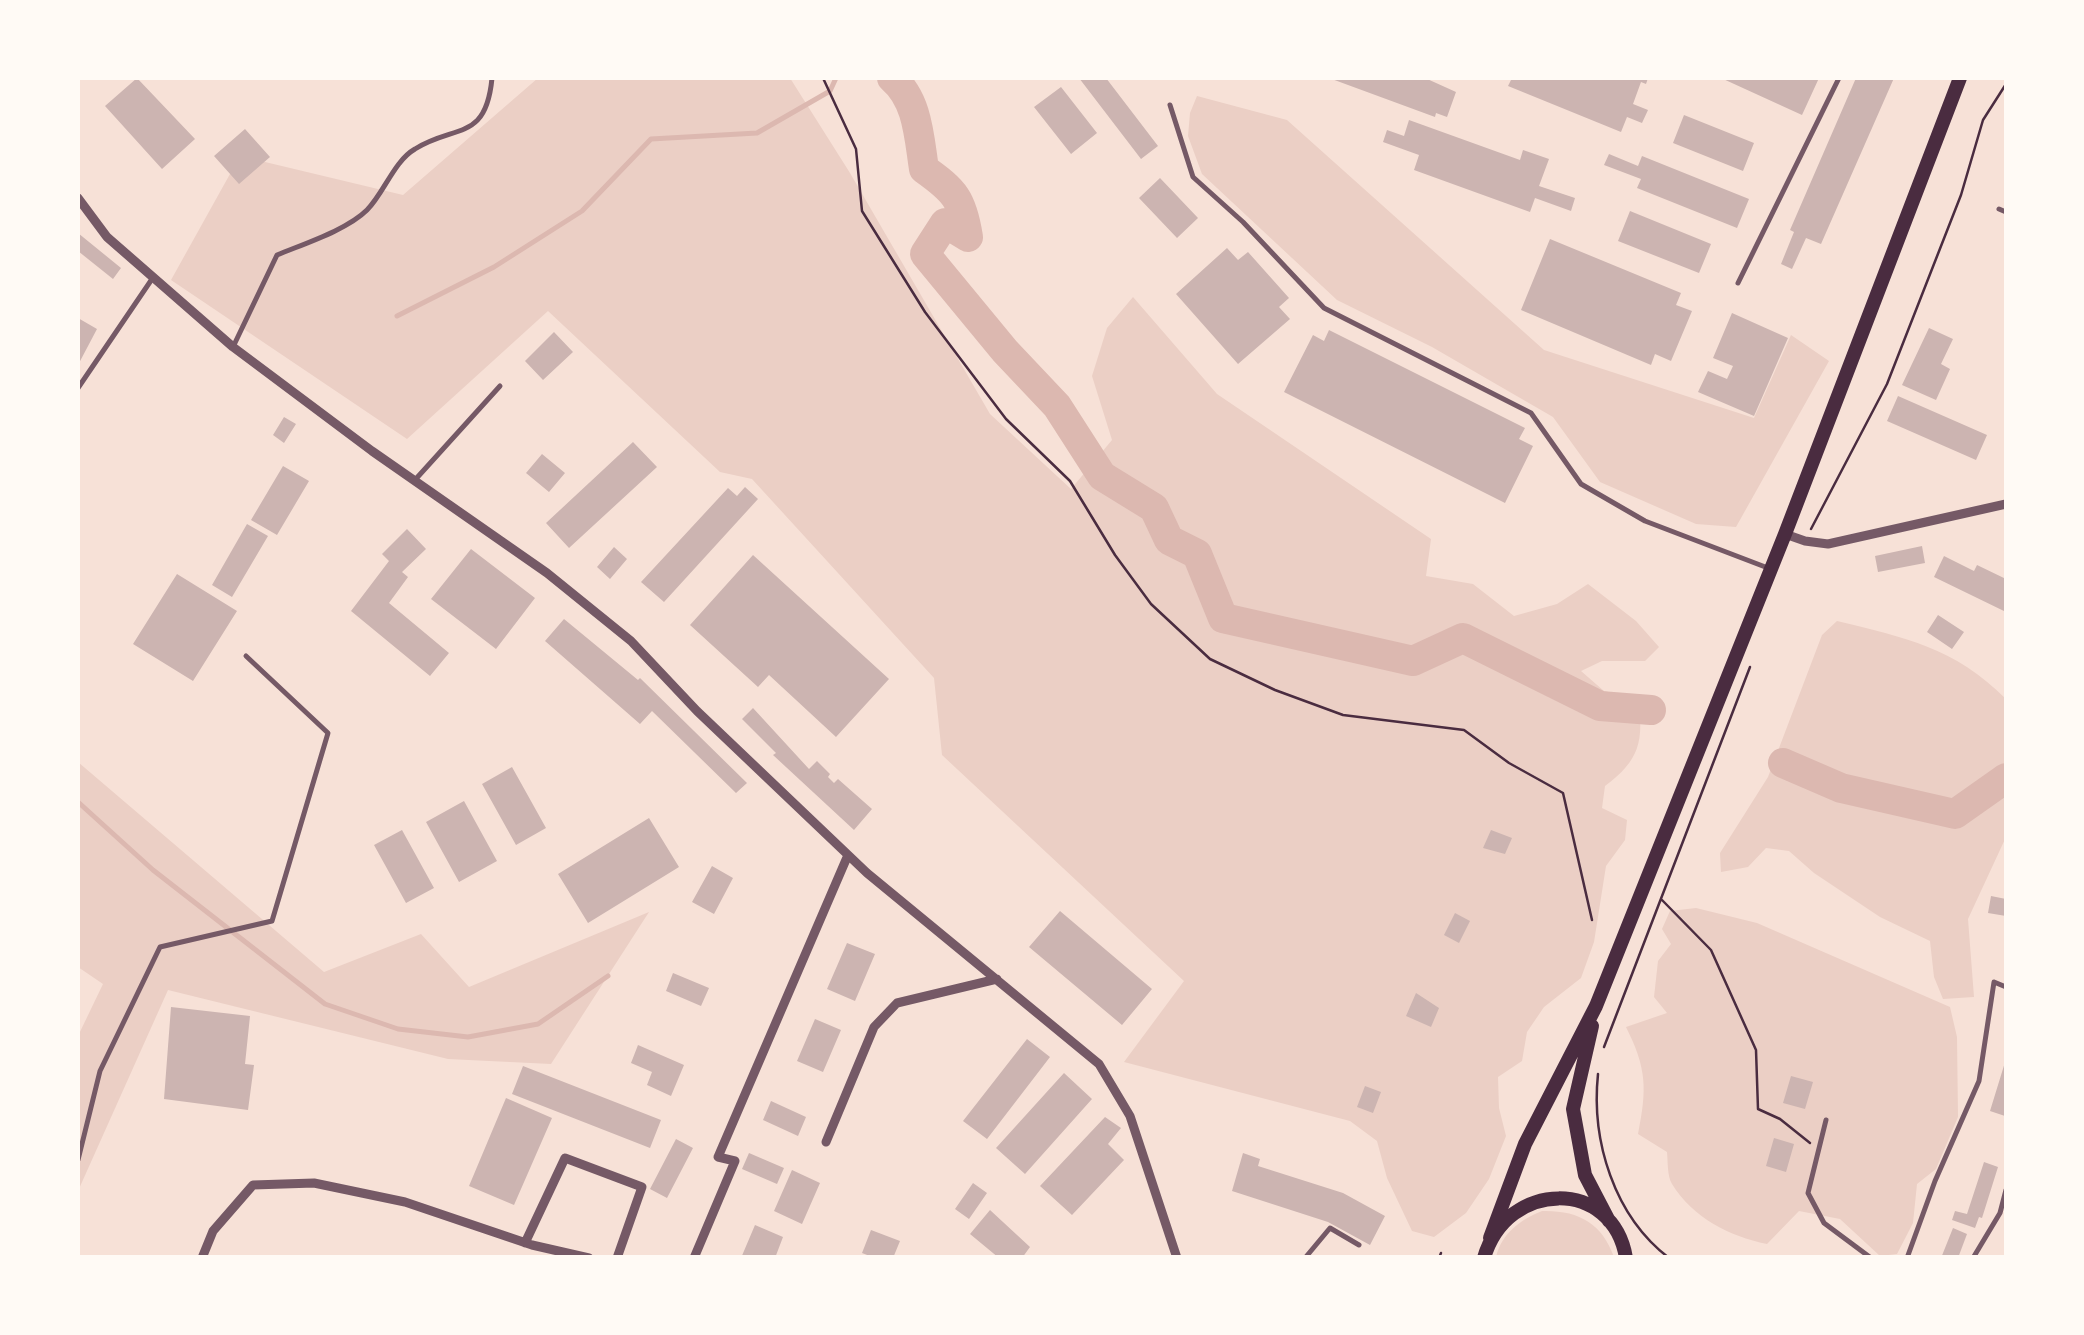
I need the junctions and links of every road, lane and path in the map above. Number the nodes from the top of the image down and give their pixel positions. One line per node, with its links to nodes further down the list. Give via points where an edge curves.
1 (492, 78): 10 (lane, via 472,128 412,150 365,212 277,255)
2 (823, 78): 22 (path, via 856,149 862,211 925,312 1006,418 1070,481 1151,604 1210,658 1276,690 1343,715 1464,730 1563,792)
3 (1839, 78): 9 (lane)
4 (1960, 78): 15 (main road)
5 (2006, 84): 16 (path, via 1983,120 1887,384)
6 (1170, 104): 17 (lane, via 1193,177 1324,308 1531,413 1581,484 1645,521)
7 (78, 198): 8 (street)
8 (152, 280): 10 (street); 12 (lane)
9 (1738, 283)
10 (233, 347): 13 (street)
11 (500, 386): 13 (lane)
12 (78, 388)
13 (414, 481): 20 (street, via 547,573 630,641)
14 (2006, 504): 16 (street, via 1828,544)
15 (1785, 534): 16 (street); 17 (main road)
16 (1805, 541)
17 (1771, 570): 25 (main road)
18 (246, 656): 31 (lane, via 328,733 272,921 160,947 100,1071)
19 (1751, 665): 21 (path)
20 (848, 855): 23 (street); 41 (street, via 718,1157 735,1162)
21 (1661, 899): 26 (path); 30 (path, via 1711,950 1756,1050 1758,1109)
22 (1592, 920)
23 (996, 979): 29 (street, via 898,1003 874,1026); 42 (street, via 1100,1064 1130,1116)
24 (2006, 987): 47 (lane, via 1994,982 1979,1081)
25 (1596, 1006): 33 (main road, via 1573,1110 1585,1175); 34 (main road, via 1525,1144)
26 (1600, 1057)
27 (1598, 1072): 45 (path, via 1595,1100 1614,1184 1630,1218)
28 (1826, 1120): 30 (lane)
29 (826, 1142)
30 (1818, 1150): 46 (lane, via 1808,1193 1824,1223)
31 (78, 1160)
32 (2006, 1190): 48 (lane)
33 (1609, 1221): 34 (main road, via 1594,1208 1535,1200 1517,1208); 44 (main road)
34 (1490, 1238): 37 (main road)
35 (525, 1243): 38 (street, via 387,1198 314,1183 252,1184 213,1231); 39 (street); 40 (street, via 565,1158 642,1187)
36 (1358, 1245): 43 (lane, via 1330,1228)
37 (1484, 1257)
38 (202, 1258)
39 (589, 1258)
40 (617, 1258)
41 (694, 1258)
42 (1177, 1258)
43 (1305, 1258)
44 (1626, 1258)
45 (1670, 1258)
46 (1871, 1258)
47 (1908, 1258)
48 (1973, 1258)

